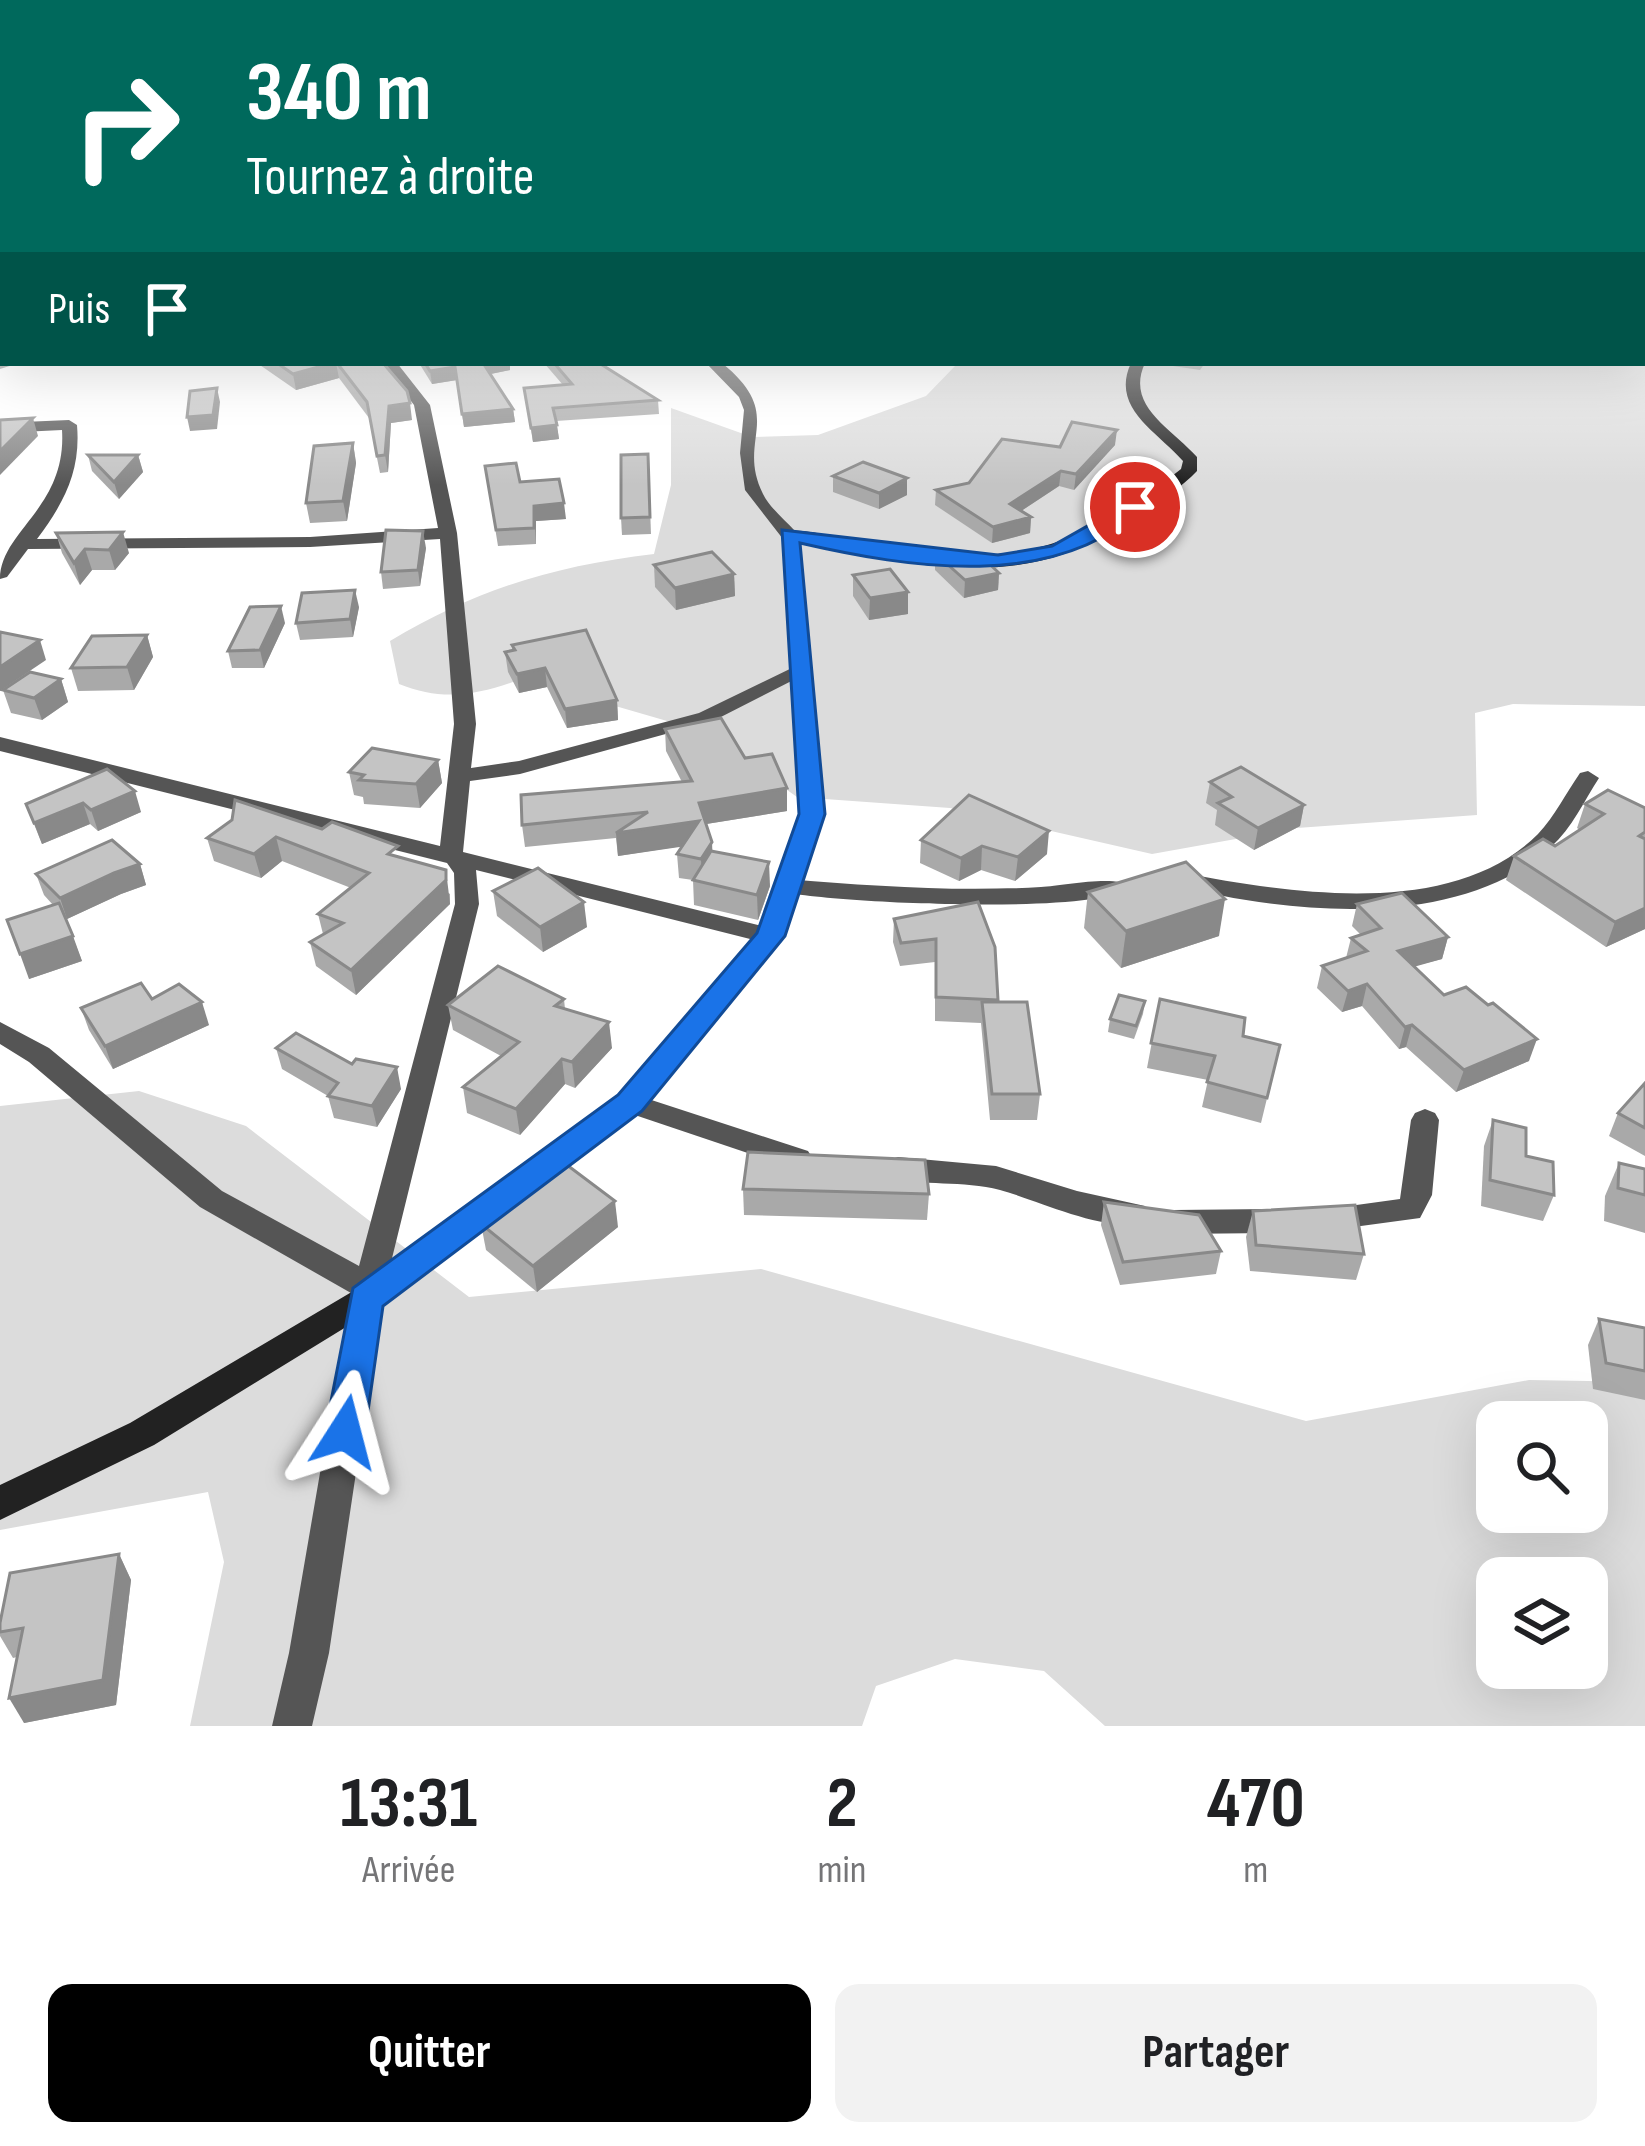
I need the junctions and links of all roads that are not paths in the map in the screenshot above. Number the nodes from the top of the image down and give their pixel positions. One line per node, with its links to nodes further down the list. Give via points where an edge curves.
1 (391, 366): 5 (street, via 422,405)
2 (717, 366): 6 (street, via 740,382 754,411 753,492)
3 (1135, 366): 6 (street, via 1131,397 1183,448 1189,471 1057,552 998,561)
4 (0, 428): 7 (street, via 69,425 72,440 68,475 46,520)
5 (448, 533): 7 (street); 11 (street)
6 (789, 535): 9 (street)
7 (22, 544): 8 (street)
8 (0, 573)
9 (802, 670): 11 (street, via 706,717); 14 (street, via 812,814)
10 (0, 744): 13 (street)
11 (462, 776): 13 (street)
12 (1588, 778): 14 (street, via 1541,843 1446,891 1294,902 1175,879 1058,893)
13 (451, 852): 15 (street); 21 (street, via 466,874 467,904)
14 (787, 886): 15 (street)
15 (770, 936): 17 (street)
16 (0, 1031): 21 (street, via 212,1199)
17 (630, 1103): 19 (street, via 785,1158); 21 (street)
18 (1425, 1120): 20 (street, via 1417,1195 1409,1210 1392,1216 1171,1222 996,1177)
19 (827, 1162)
20 (869, 1166)
21 (368, 1293): 22 (street, via 142,1433); 23 (street)
22 (0, 1503)
23 (292, 1726)

